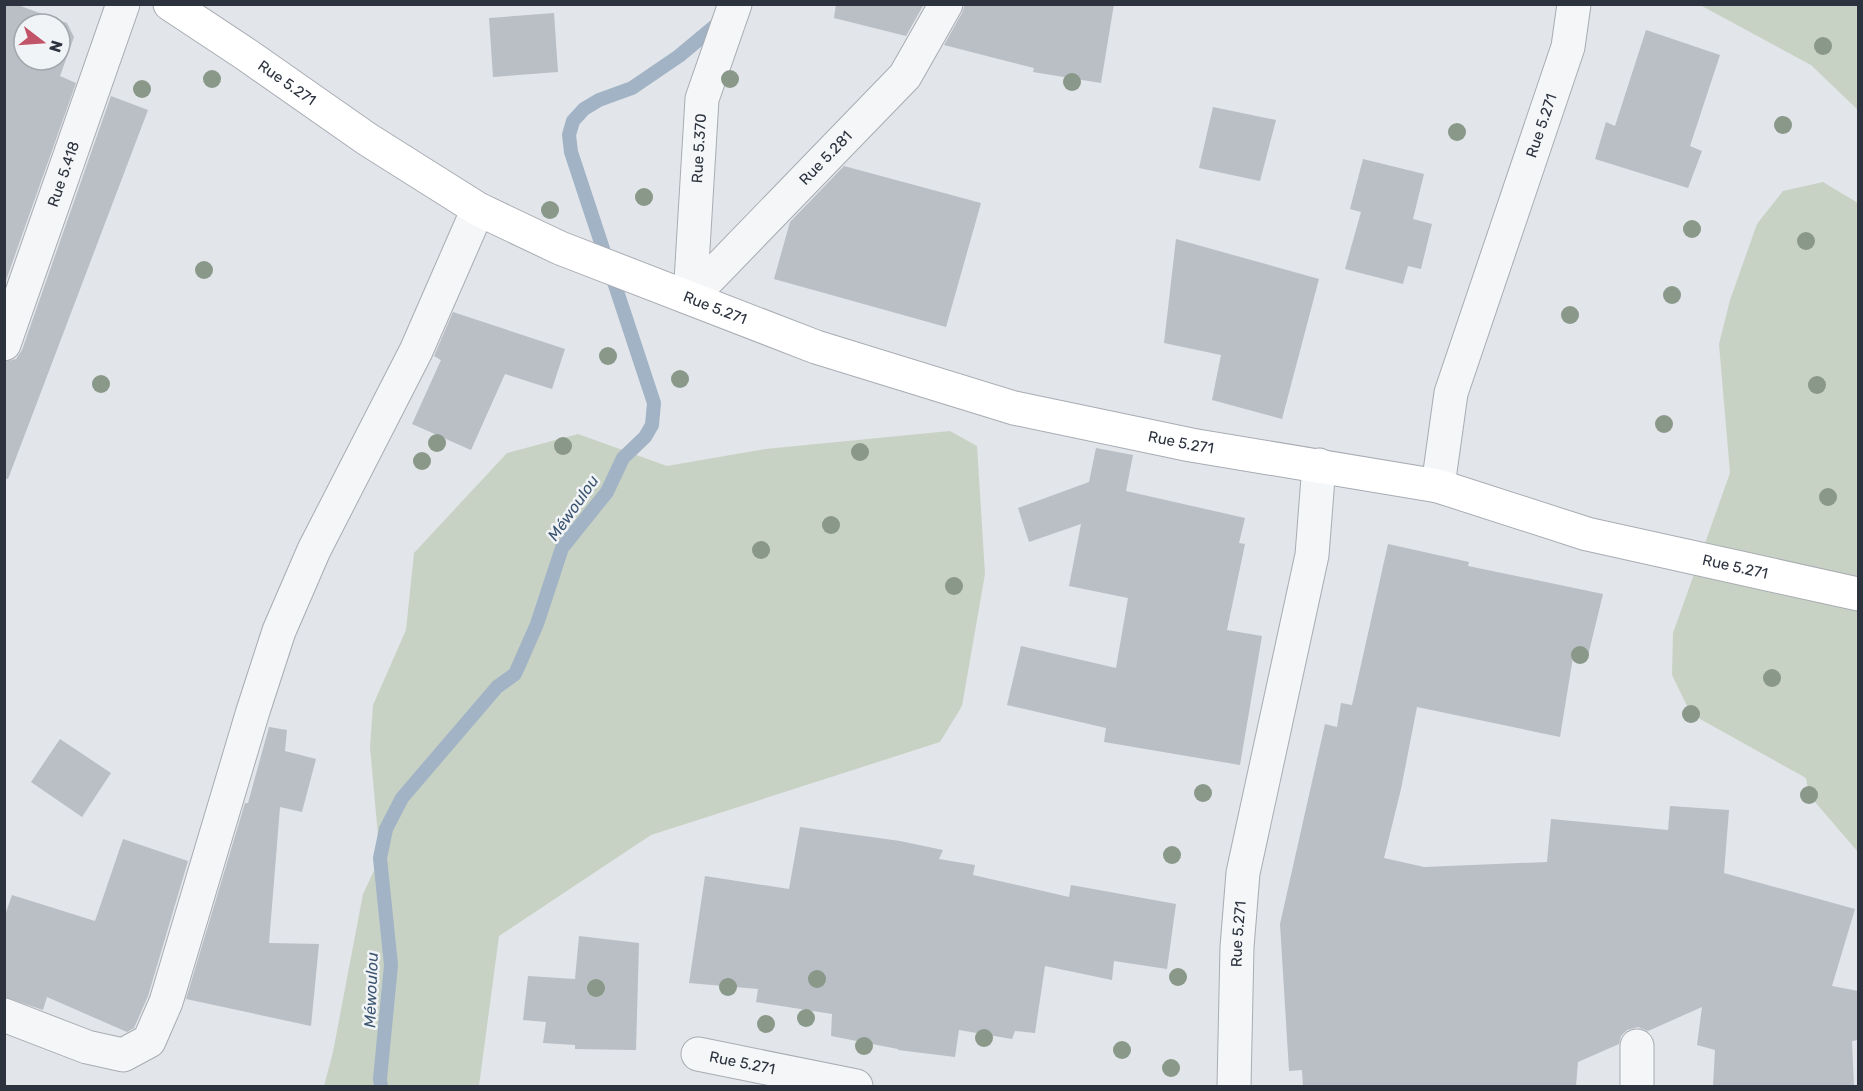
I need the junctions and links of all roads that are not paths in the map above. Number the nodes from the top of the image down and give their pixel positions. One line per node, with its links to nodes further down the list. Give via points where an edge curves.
1 (123, 4): 8 (street, Rue 5.418)
2 (170, 4): 6 (street, Rue 5.271, via 366,139)
3 (735, 4): 7 (street, Rue 5.370, via 702,99)
4 (946, 4): 7 (street, Rue 5.281, via 905,76)
5 (1574, 4): 10 (street, Rue 5.271, via 1568,47 1451,393)
6 (477, 209): 7 (street, Rue 5.271, via 560,248); 12 (street, via 416,351 314,550 279,631 166,1002 149,1041 123,1055 87,1047)
7 (690, 298): 9 (street, Rue 5.271, via 816,347 1014,408 1191,445)
8 (4, 344)
9 (1319, 465): 10 (street, Rue 5.271); 16 (street, Rue 5.271, via 1312,555 1243,873)
10 (1438, 486): 11 (street, Rue 5.271, via 1587,534)
11 (1858, 594)
12 (4, 1014)
13 (1637, 1046): 17 (street)
14 (698, 1054): 15 (street, Rue 5.271)
15 (856, 1086)
16 (1234, 1086)
17 (1637, 1086)

